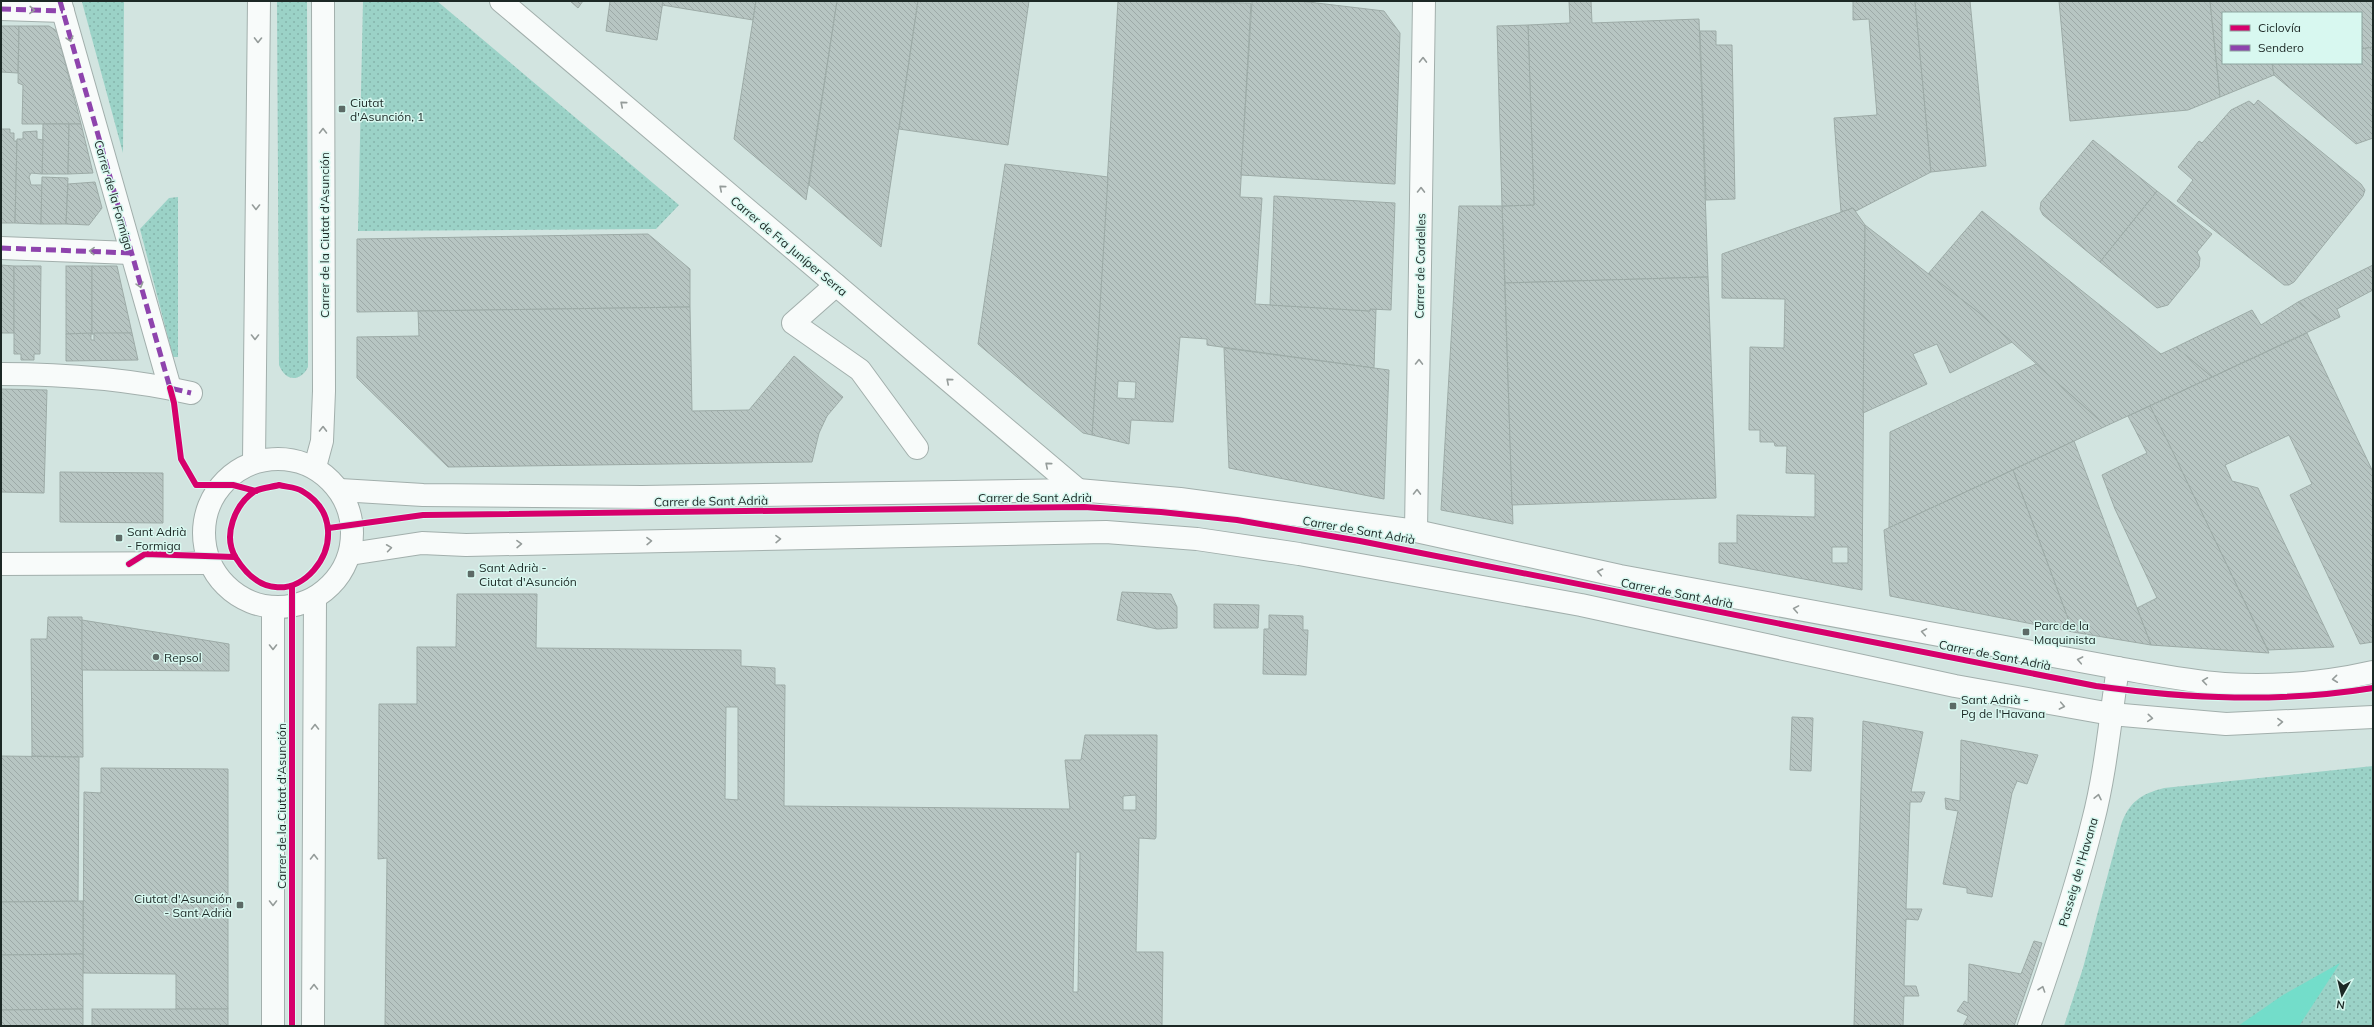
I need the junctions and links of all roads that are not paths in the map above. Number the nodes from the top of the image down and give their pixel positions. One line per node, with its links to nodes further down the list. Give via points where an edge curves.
1 (259, 1): 14 (street, one-way to 14)
2 (323, 1): 15 (street, Carrer de la Ciutat d'Asunción, one-way to 2, via 322,440 324,391)
3 (500, 1): 9 (street, Carrer de Fra Juníper Serra, one-way to 3)
4 (1424, 1): 18 (street, Carrer de Cordelles, one-way to 4)
5 (62, 6): 6 (street, one-way to 5); 8 (street, Carrer de la Formiga, one-way to 8)
6 (1, 9)
7 (1, 248): 8 (street, one-way to 7)
8 (131, 253): 11 (street, Carrer de la Formiga, one-way to 11)
9 (836, 285): 13 (street, via 793,323 860,370); 17 (street, Carrer de Fra Juníper Serra, one-way to 9)
10 (1, 374): 11 (street, via 52,374)
11 (170, 388): 12 (street)
12 (191, 393)
13 (917, 448)
14 (254, 460): 15 (street, via 279,457); 20 (street, via 229,476 209,502 203,528)
15 (315, 467): 16 (street, via 335,481)
16 (340, 490): 17 (street, Carrer de Sant Adrià, via 423,495 642,497); 19 (street, via 352,523)
17 (1078, 490): 18 (street, Carrer de Sant Adrià, via 1180,499)
18 (1416, 531): 24 (street, Carrer de Sant Adrià, one-way to 18, via 1620,576)
19 (350, 554): 22 (street, via 338,578); 26 (street, one-way to 26, via 422,544 1106,532 1197,539 1299,554 1581,606 1955,686)
20 (209, 563): 21 (street); 23 (street, via 218,578 240,597)
21 (1, 564)
22 (315, 598): 23 (street, via 300,605); 29 (street, one-way to 22)
23 (273, 608): 28 (street, Carrer de la Ciutat d'Asunción, one-way to 28)
24 (2118, 668): 25 (street, Carrer de Sant Adrià, one-way to 24, via 2351,677 2284,684 2223,684); 26 (street, Passeig de l'Havana)
25 (2373, 672)
26 (2111, 714): 27 (street, one-way to 27, via 2226,724); 30 (street, Passeig de l'Havana, one-way to 26, via 2060,938 2093,820 2104,769)
27 (2373, 717)
28 (273, 1026)
29 (313, 1026)
30 (2029, 1026)

